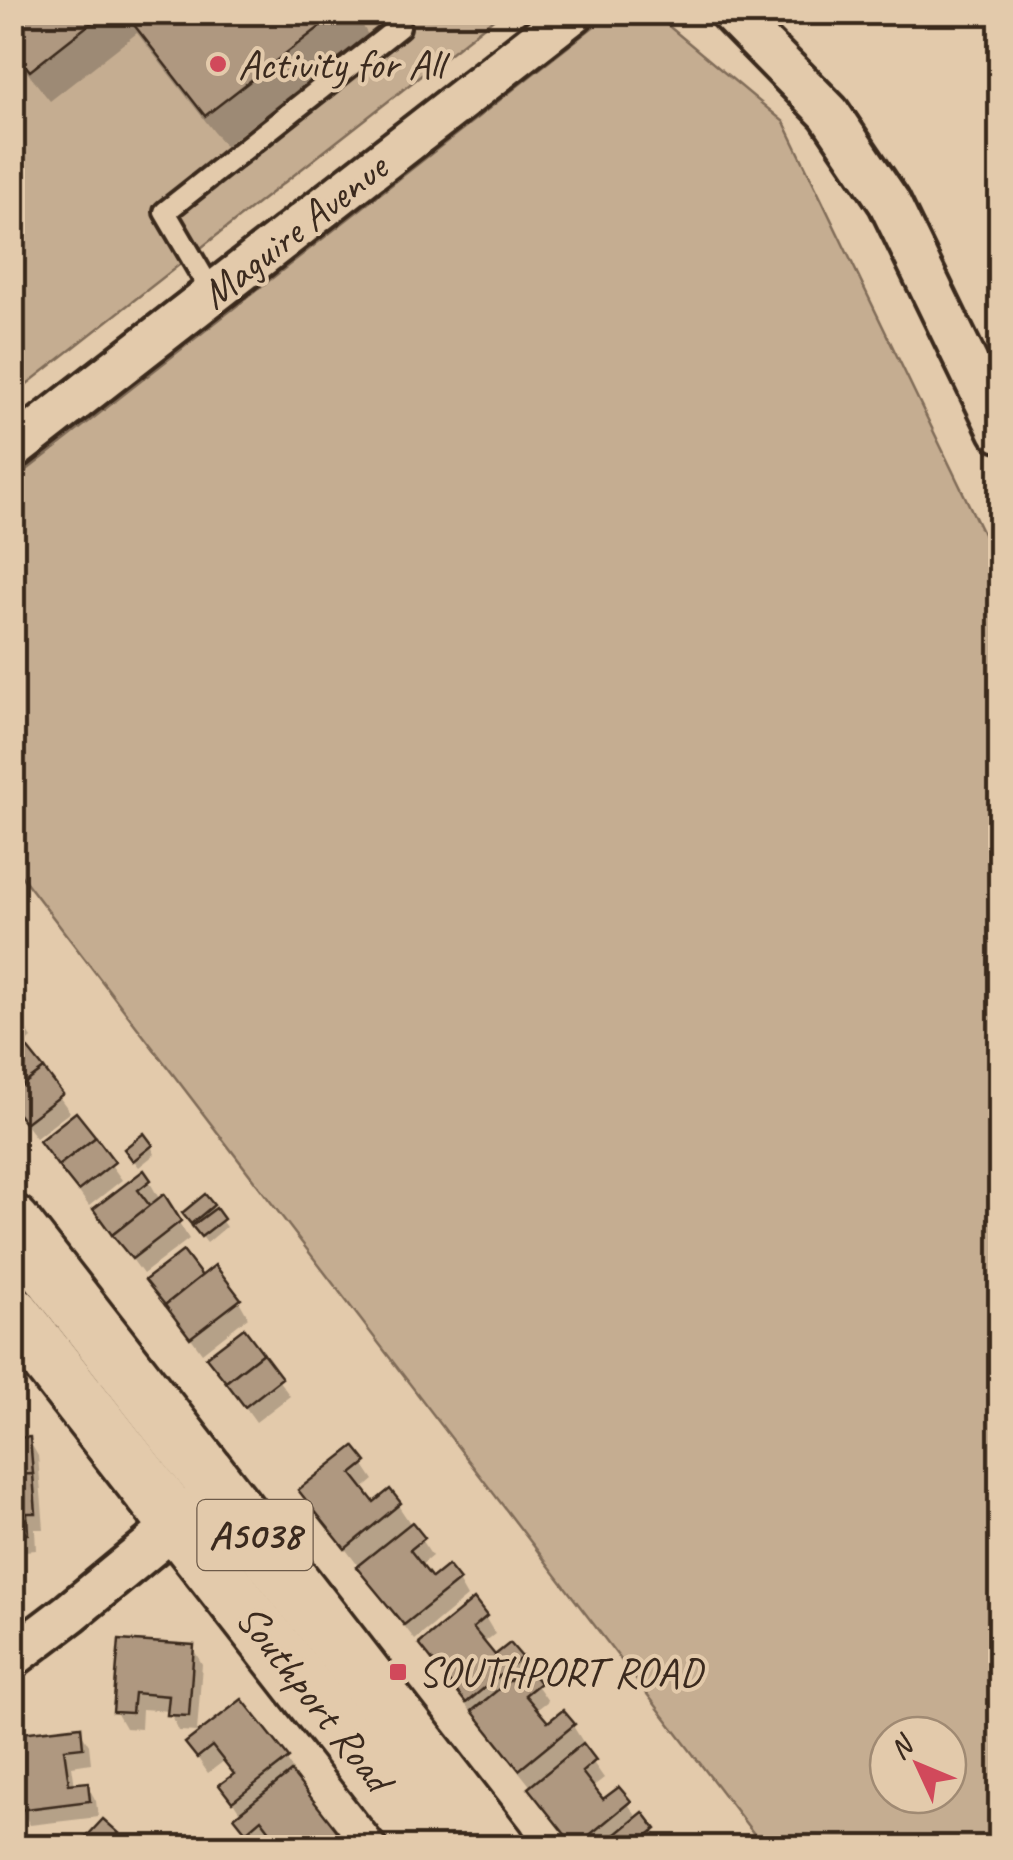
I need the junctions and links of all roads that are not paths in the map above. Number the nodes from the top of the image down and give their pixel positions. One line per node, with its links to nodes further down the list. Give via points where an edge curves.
1 (574, 12): 4 (street, Maguire Avenue)
2 (730, 12): 5 (street, via 828,112 890,202)
3 (400, 27): 4 (lane, via 164,212)
4 (213, 294): 6 (street, Maguire Avenue)
5 (1000, 431)
6 (12, 450)
7 (12, 1222): 9 (main road, Southport Road / A5038)
8 (12, 1313): 10 (main road, Southport Road / A5038)
9 (221, 1492): 10 (street); 13 (main road, Southport Road / A5038)
10 (176, 1522): 11 (street); 12 (main road, Southport Road / A5038)
11 (12, 1657)
12 (430, 1848)
13 (498, 1848)

